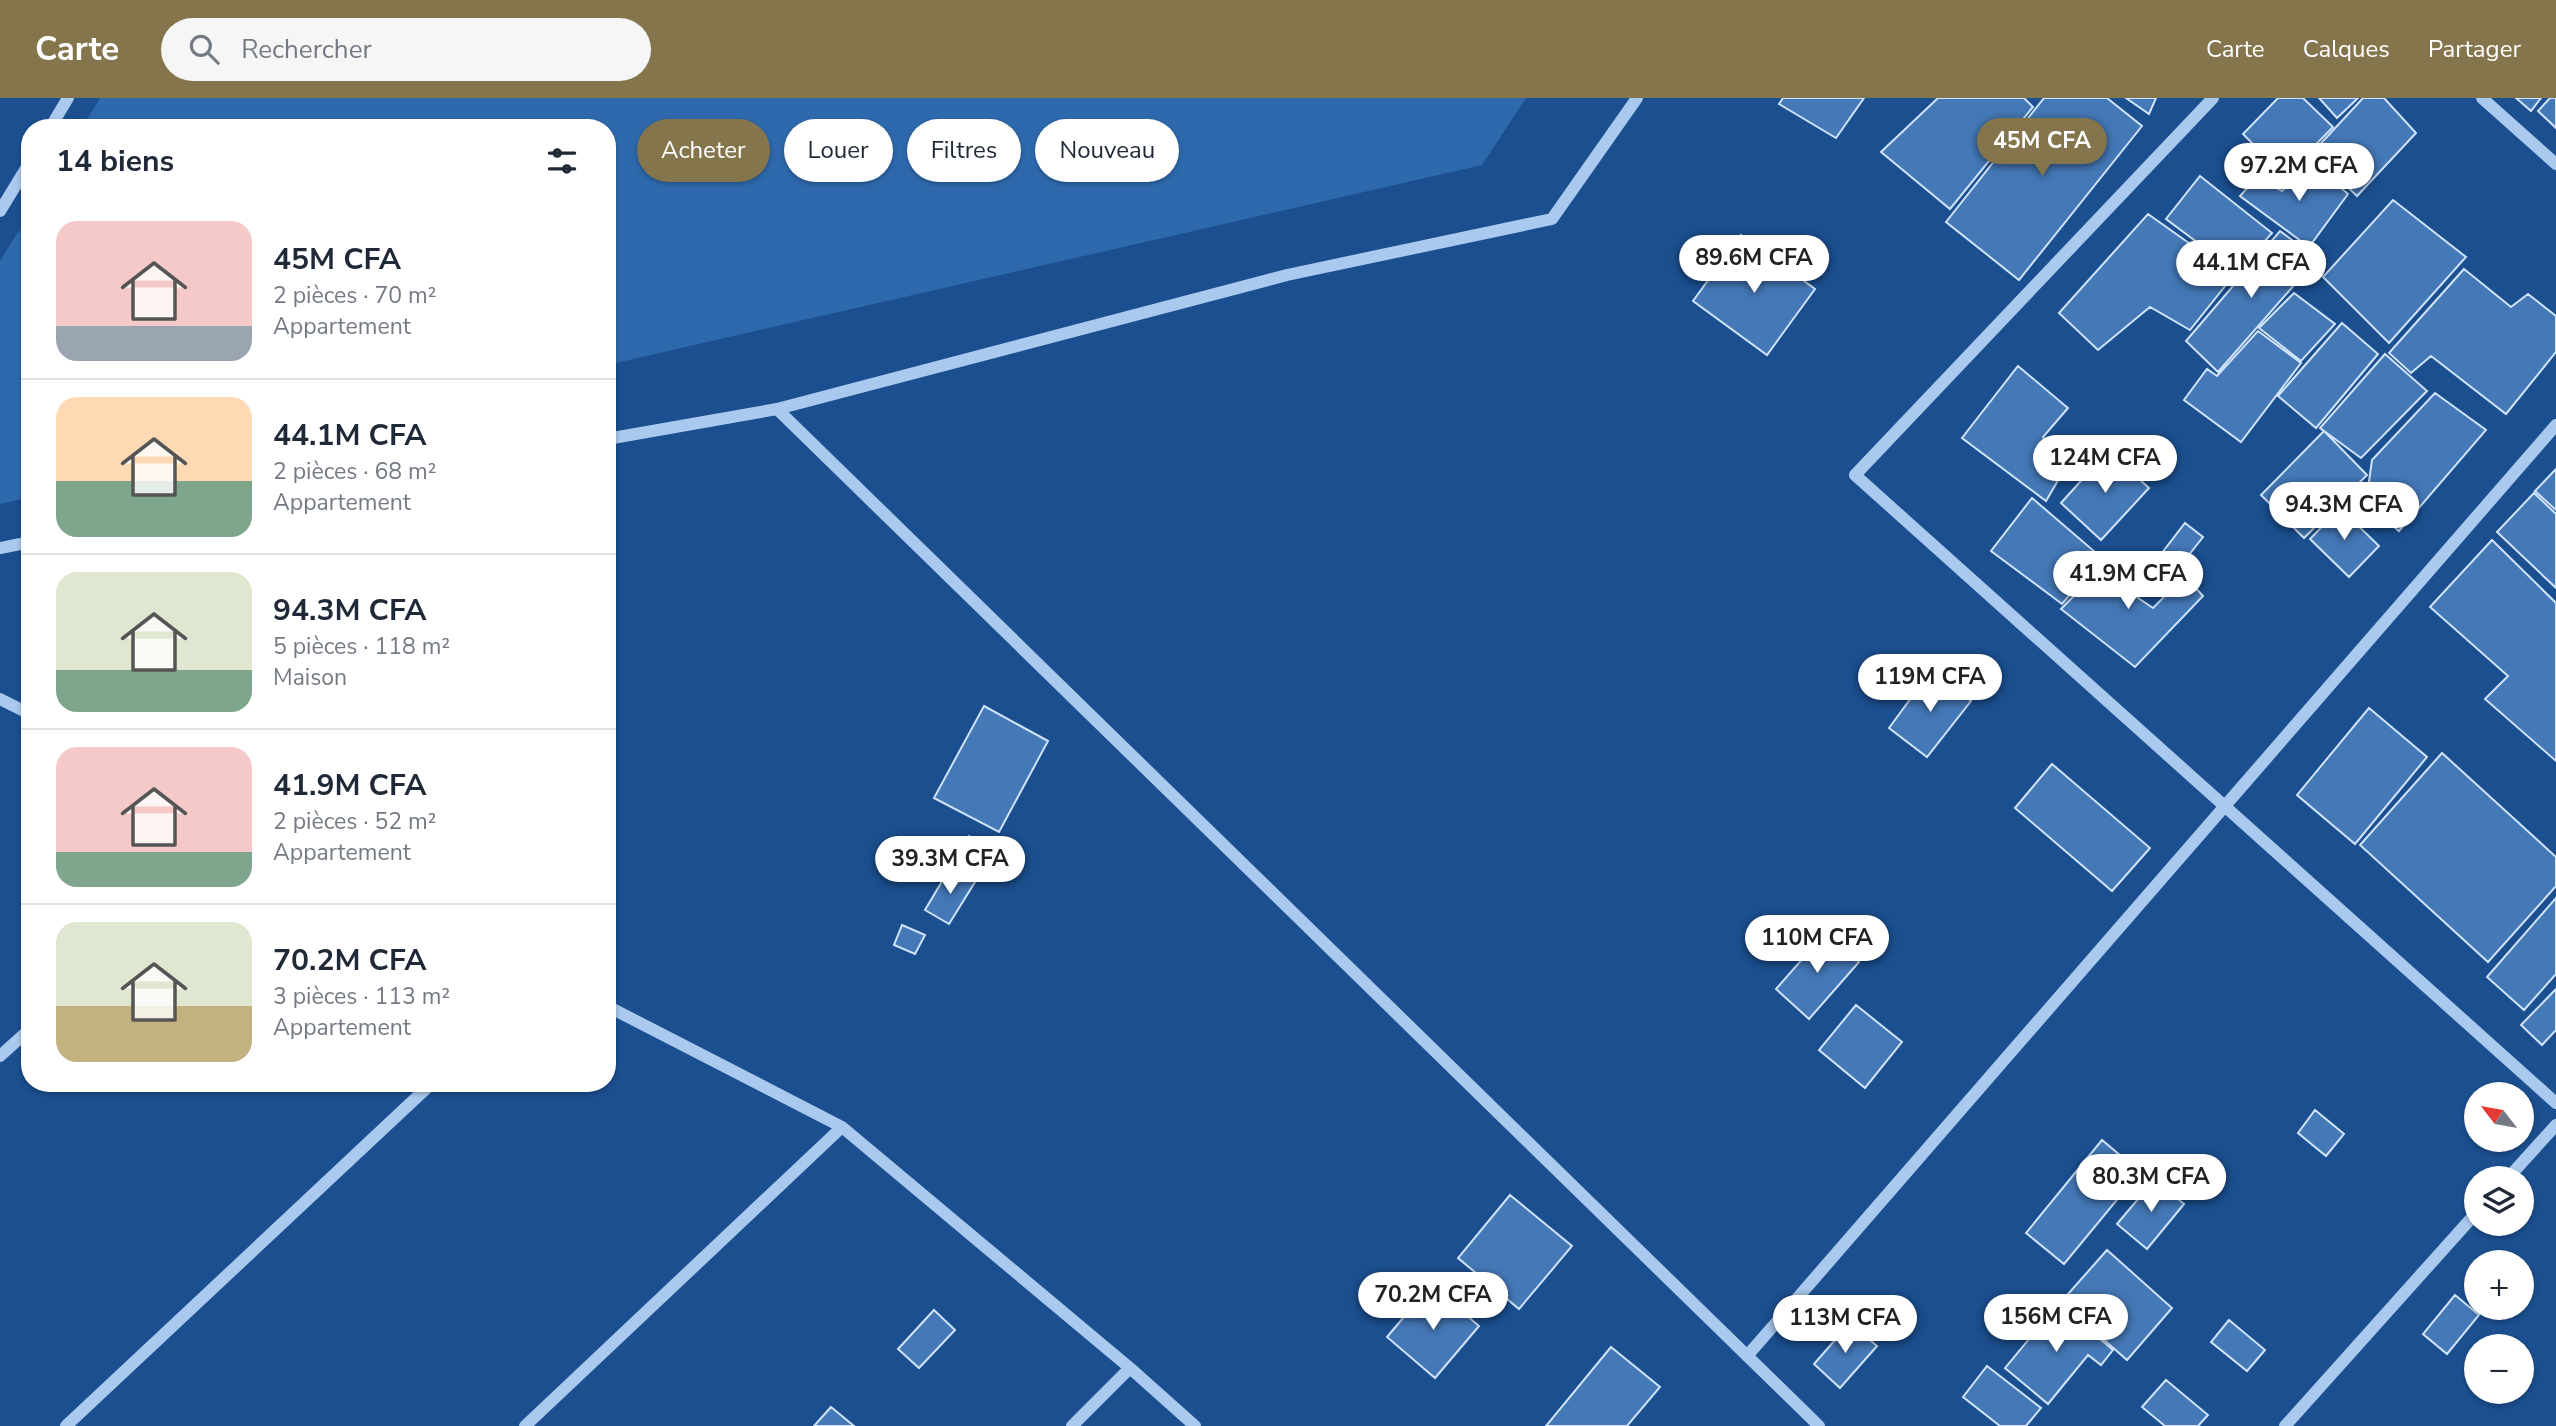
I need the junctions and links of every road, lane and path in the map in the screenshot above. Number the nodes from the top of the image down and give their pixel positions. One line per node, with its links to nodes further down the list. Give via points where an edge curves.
1 (68, 98): 5 (street)
2 (1637, 98): 9 (street, via 1552,219 1287,275)
3 (2213, 98): 16 (street, via 1855,475)
4 (2482, 98): 6 (street)
5 (55, 119)
6 (2556, 164)
7 (21, 177): 8 (street)
8 (0, 211)
9 (777, 409): 11 (street); 26 (street)
10 (2556, 425): 16 (street)
11 (616, 437)
12 (21, 544): 13 (street)
13 (0, 548)
14 (0, 699): 15 (street)
15 (21, 710)
16 (2224, 806): 21 (street); 26 (street)
17 (616, 1011): 23 (street)
18 (21, 1037): 19 (street)
19 (0, 1056)
20 (422, 1092): 28 (street)
21 (2556, 1104)
22 (2556, 1125): 24 (street)
23 (842, 1127): 27 (street); 29 (street)
24 (2519, 1166)
25 (2464, 1226): 33 (street)
26 (1747, 1356): 32 (street)
27 (1130, 1368): 30 (street); 31 (street)
28 (66, 1426)
29 (525, 1426)
30 (1072, 1426)
31 (1195, 1426)
32 (1819, 1426)
33 (2285, 1426)

